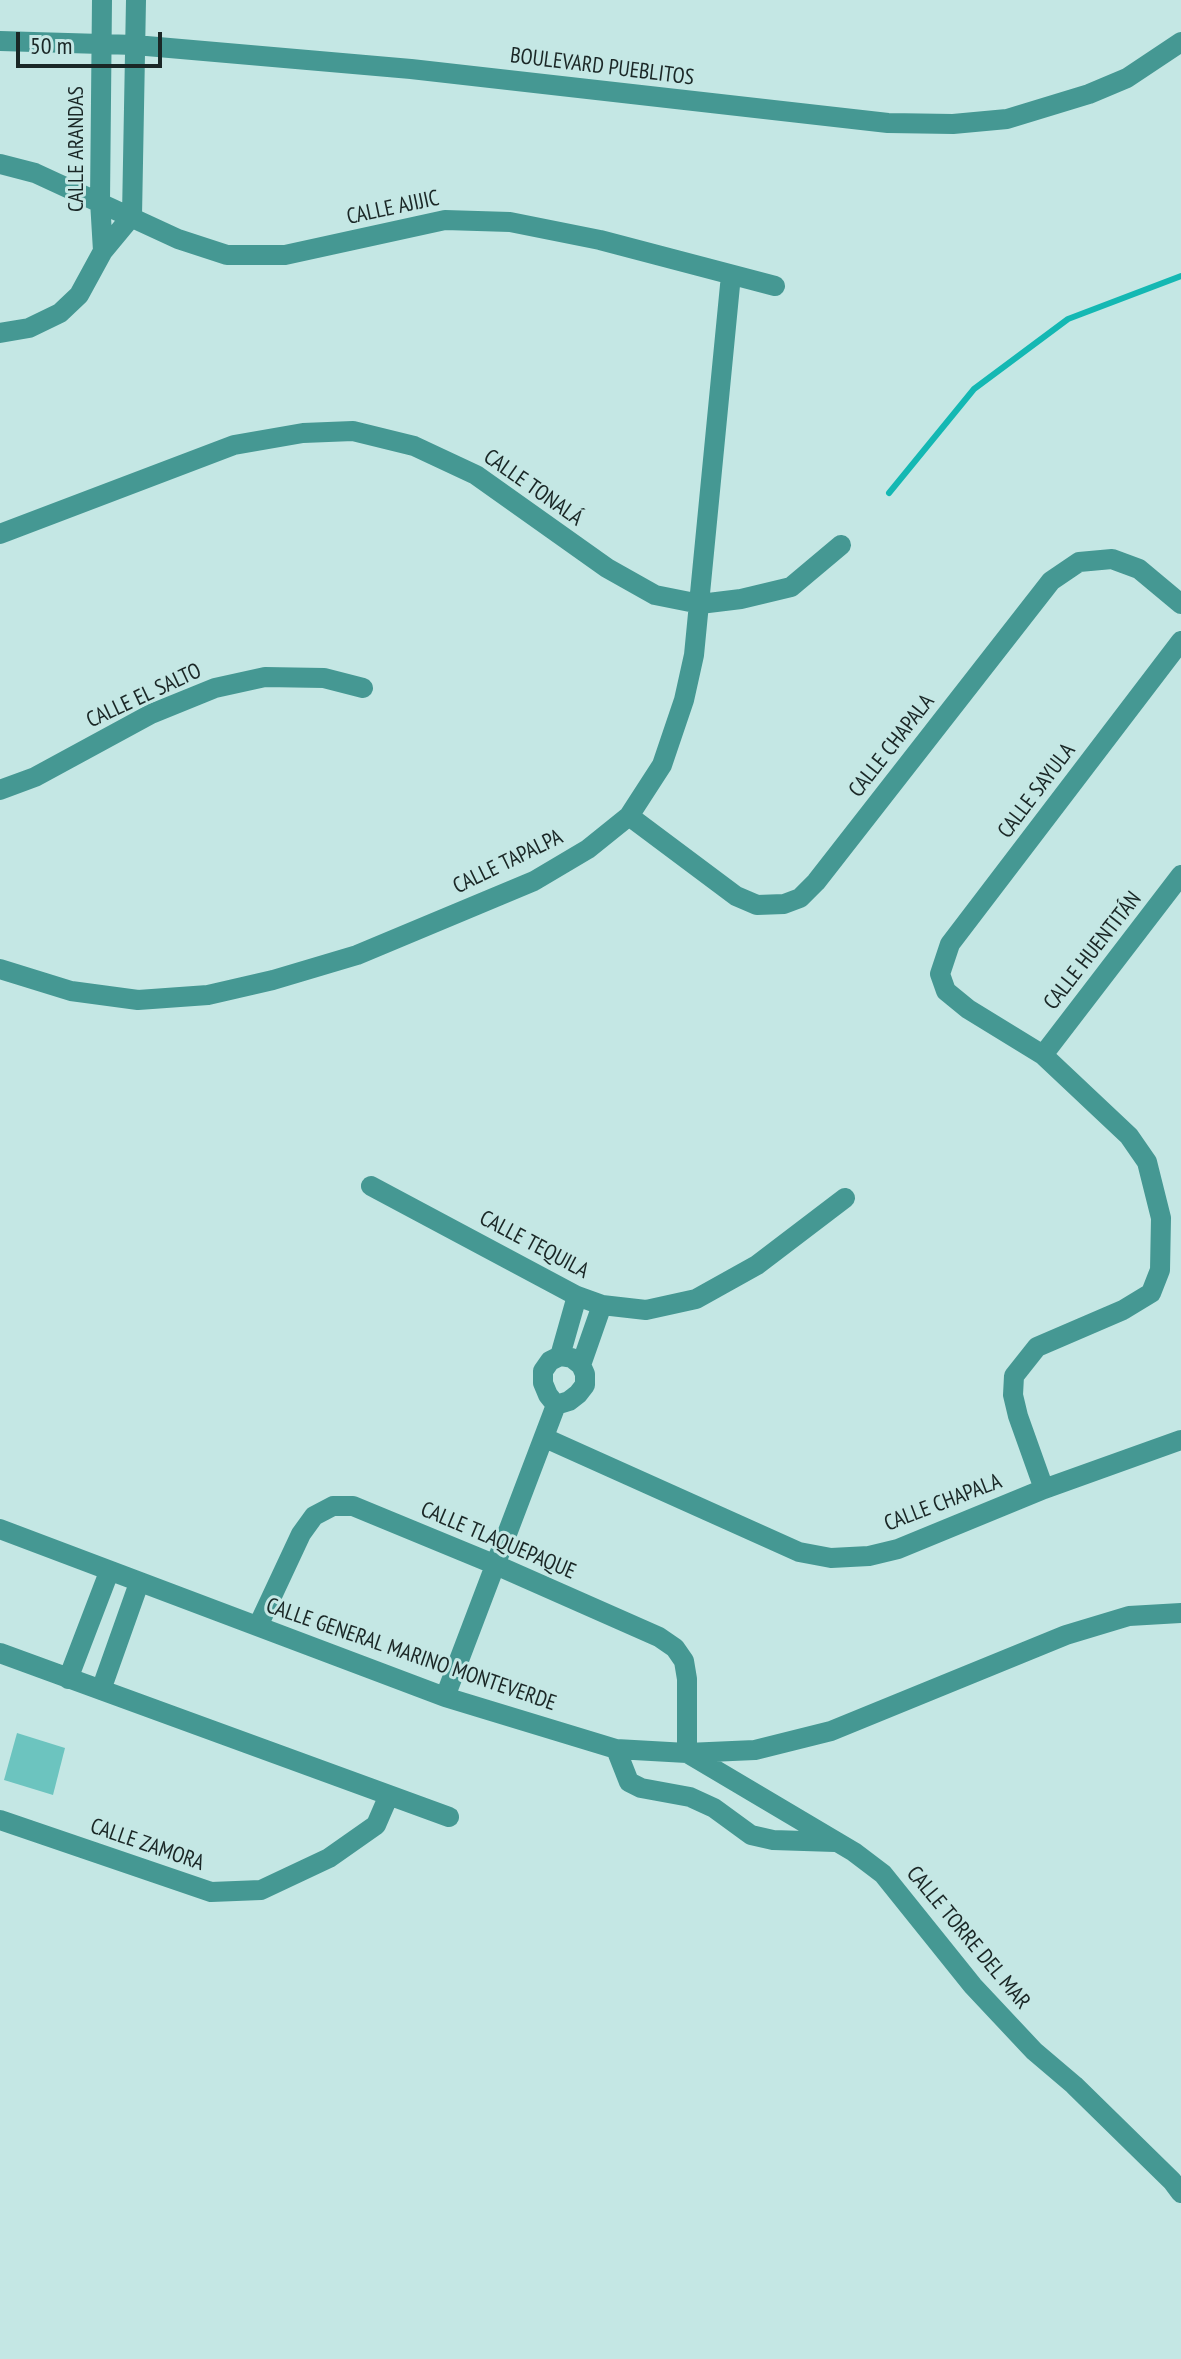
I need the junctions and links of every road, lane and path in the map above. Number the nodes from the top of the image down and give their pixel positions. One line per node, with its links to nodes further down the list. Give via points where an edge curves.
1 (102, 0): 5 (street, CALLE ARANDAS)
2 (136, 0): 6 (street)
3 (0, 41): 5 (street, BOULEVARD PUEBLITOS)
4 (1181, 42): 6 (street, BOULEVARD PUEBLITOS, via 1127,78 1089,94 1007,119 953,124 888,123 411,69)
5 (101, 43): 6 (street, BOULEVARD PUEBLITOS); 8 (street, CALLE ARANDAS)
6 (135, 45): 9 (street)
7 (0, 164): 8 (street, CALLE AJIJIC)
8 (100, 201): 9 (street, CALLE AJIJIC); 10 (street, CALLE ARANDAS)
9 (126, 213): 10 (street); 11 (street, CALLE AJIJIC, via 178,239 227,255 285,255 445,220 510,222)
10 (103, 251): 13 (street, via 79,295 60,313 29,328)
11 (731, 275): 12 (street, CALLE AJIJIC); 16 (street, CALLE TAPALPA)
12 (775, 286)
13 (0, 333)
14 (0, 534): 16 (street, CALLE TONALÁ, via 234,445 353,431 414,446 476,475 607,568 655,595)
15 (841, 545): 16 (street, CALLE TONALÁ, via 791,587)
16 (700, 604): 21 (street, CALLE TAPALPA, via 684,700 662,765)
17 (1181, 604): 21 (street, CALLE CHAPALA, via 1139,569 1112,559 1079,562 1051,581 800,898 757,905 736,896)
18 (1181, 641): 24 (street, CALLE SAYULA, via 950,944 940,974 946,991)
19 (363, 688): 20 (street, CALLE EL SALTO, via 324,678 265,677 215,688)
20 (0, 790)
21 (629, 816): 23 (street, CALLE TAPALPA, via 588,849 534,881 357,955 273,980 208,995 138,1000 71,991)
22 (1181, 875): 24 (street, CALLE HUENTITÁN)
23 (0, 969)
24 (1043, 1055): 34 (street, via 1129,1136 1147,1162 1162,1245 1151,1293 1037,1347 1014,1376 1018,1416)
25 (371, 1186): 27 (street, CALLE TEQUILA)
26 (845, 1198): 28 (street, CALLE TEQUILA, via 757,1265 696,1299 646,1310)
27 (577, 1296): 28 (street, CALLE TEQUILA); 29 (street)
28 (602, 1305): 30 (street)
29 (560, 1356): 30 (street); 31 (street, via 543,1371 543,1383)
30 (581, 1365): 31 (street, via 585,1385 569,1401)
31 (556, 1405): 32 (street)
32 (545, 1438): 34 (street, CALLE CHAPALA, via 799,1552 831,1558 898,1549); 36 (street)
33 (1181, 1440): 34 (street, CALLE CHAPALA)
34 (1044, 1489)
35 (0, 1529): 37 (street, CALLE GENERAL MARINO MONTEVERDE)
36 (496, 1565): 40 (street, CALLE TLAQUEPAQUE, via 353,1506 333,1506 314,1516 301,1534); 44 (street); 46 (street, CALLE TLAQUEPAQUE, via 675,1648 687,1679)
37 (109, 1572): 38 (street, CALLE GENERAL MARINO MONTEVERDE); 42 (street)
38 (139, 1583): 40 (street, CALLE GENERAL MARINO MONTEVERDE); 43 (street)
39 (1181, 1613): 46 (street, CALLE GENERAL MARINO MONTEVERDE, via 1129,1616 1066,1635 831,1731 755,1750)
40 (258, 1626): 44 (street, CALLE GENERAL MARINO MONTEVERDE)
41 (0, 1653): 42 (street)
42 (68, 1679): 43 (street)
43 (101, 1690): 47 (street)
44 (445, 1697): 45 (street, CALLE GENERAL MARINO MONTEVERDE)
45 (616, 1749): 46 (street, CALLE GENERAL MARINO MONTEVERDE); 50 (street, via 629,1782 690,1797 751,1835)
46 (687, 1753): 50 (street, CALLE TORRE DEL MAR)
47 (389, 1795): 48 (street); 49 (street, CALLE ZAMORA, via 376,1825 329,1858 261,1890 211,1892)
48 (449, 1817)
49 (0, 1820)
50 (837, 1842): 51 (street, CALLE TORRE DEL MAR, via 883,1874 973,1986)
51 (1181, 2193)

